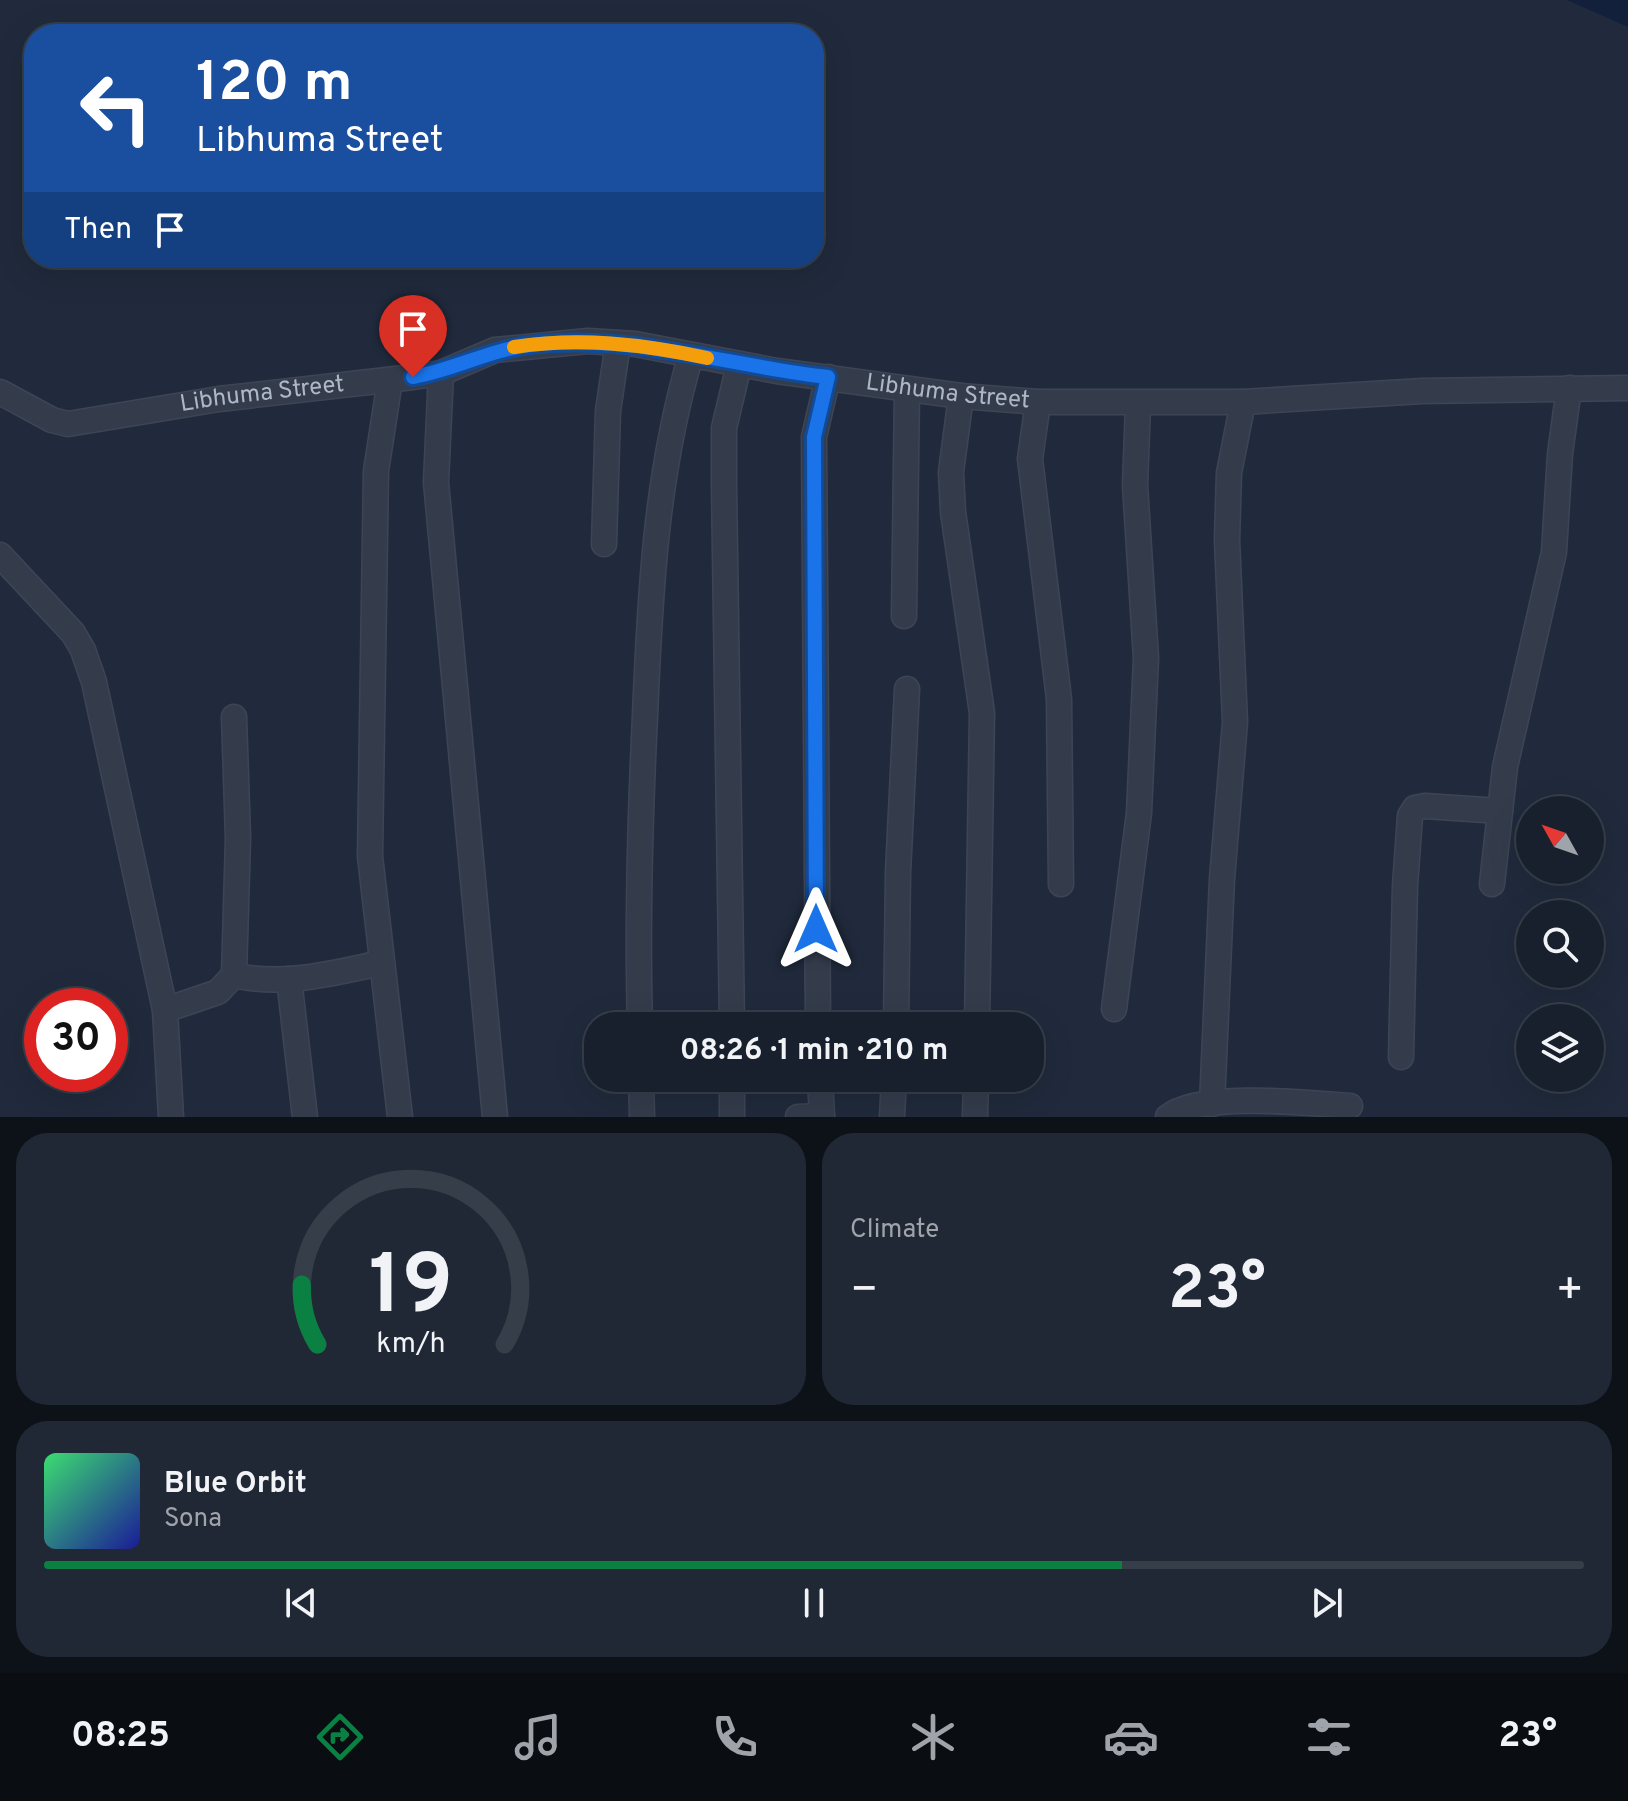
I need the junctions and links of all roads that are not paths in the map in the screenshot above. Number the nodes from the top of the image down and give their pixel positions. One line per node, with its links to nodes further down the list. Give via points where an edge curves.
1 (618, 343): 2 (street, Libhuma Street); 4 (street, Libhuma Street, via 573,341 495,350); 15 (street, via 608,411)
2 (691, 355): 3 (street, Libhuma Street); 28 (street, via 665,460 653,556 640,786)
3 (739, 365): 5 (street, Libhuma Street); 29 (street, via 724,428)
4 (441, 373): 6 (street, Libhuma Street); 44 (street, via 436,482)
5 (828, 377): 9 (street, Libhuma Street); 30 (street, via 814,437)
6 (390, 380): 10 (street, Libhuma Street, via 219,399 68,424); 23 (street, via 376,471 371,685 370,856)
7 (1569, 388): 8 (street, Libhuma Street); 13 (street, Libhuma Street); 20 (street, via 1554,552 1505,767)
8 (1628, 388)
9 (907, 389): 11 (street, Libhuma Street); 17 (street)
10 (0, 392)
11 (961, 396): 12 (street, Libhuma Street); 32 (street, via 951,472 953,512 982,713)
12 (1038, 402): 14 (street, Libhuma Street); 21 (street, via 1030,459 1059,699)
13 (1243, 402): 14 (street, Libhuma Street); 39 (street, via 1229,473 1235,722)
14 (1138, 404): 26 (street, via 1135,485 1145,685 1139,813)
15 (604, 544)
16 (0, 555): 27 (street, via 83,650 132,844)
17 (904, 616)
18 (907, 689): 31 (street)
19 (234, 717): 24 (street)
20 (1500, 811): 22 (street); 33 (street, via 1425,806 1410,816)
21 (1061, 884)
22 (1492, 884)
23 (381, 963): 25 (street); 43 (street)
24 (234, 975): 25 (street); 27 (street, via 218,992)
25 (289, 979): 42 (street)
26 (1114, 1009)
27 (165, 1010): 41 (street)
28 (640, 1012)
29 (732, 1012)
30 (818, 1012)
31 (896, 1012)
32 (977, 1012)
33 (1401, 1057)
34 (641, 1092): 45 (street)
35 (732, 1092): 46 (street)
36 (818, 1092): 47 (street)
37 (893, 1092): 48 (street)
38 (976, 1092): 49 (street)
39 (1212, 1104): 40 (street, via 1287,1101); 50 (street)
40 (1350, 1106)
41 (171, 1117)
42 (305, 1117)
43 (400, 1117)
44 (495, 1117)
45 (642, 1117)
46 (732, 1117)
47 (814, 1117)
48 (892, 1117)
49 (975, 1117)
50 (1168, 1117)

